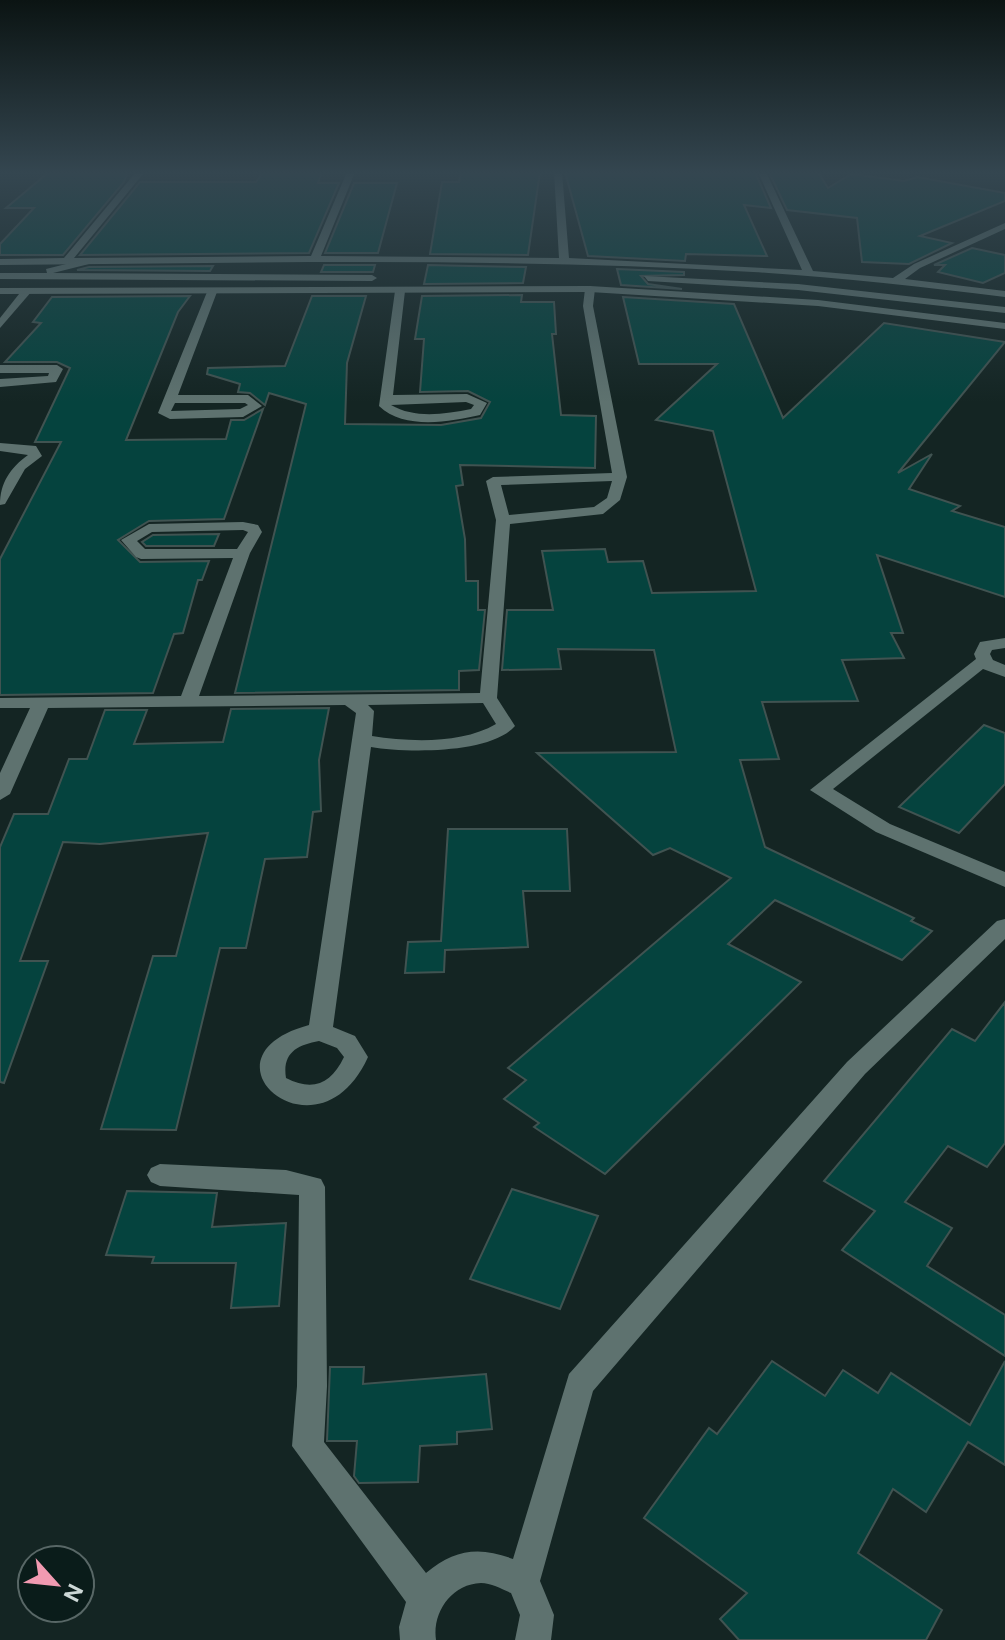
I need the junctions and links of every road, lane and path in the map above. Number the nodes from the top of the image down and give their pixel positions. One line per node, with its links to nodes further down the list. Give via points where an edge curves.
1 (77, 249): 8 (street)
2 (319, 249): 6 (street)
3 (563, 249): 10 (street)
4 (798, 249): 11 (street)
5 (955, 249): 15 (street)
6 (314, 261): 9 (street); 10 (street)
7 (0, 262): 8 (street)
8 (66, 262): 9 (street)
9 (86, 262): 13 (street, via 57,267)
10 (564, 262): 11 (street)
11 (808, 271): 15 (street)
12 (0, 276): 13 (street)
13 (45, 277): 16 (street)
14 (631, 277): 22 (street, via 798,287)
15 (895, 281): 21 (street)
16 (589, 282): 19 (street); 24 (street); 32 (street, via 588,306)
17 (0, 291): 18 (street)
18 (27, 291): 20 (street); 23 (street)
19 (400, 291): 20 (street); 28 (street)
20 (212, 292): 27 (street)
21 (1005, 294)
22 (1005, 310)
23 (0, 325)
24 (1005, 326)
25 (0, 369): 26 (street, via 57,369 52,379)
26 (0, 383)
27 (170, 399): 27 (street, via 164,413 170,415 243,413 256,406 248,399)
28 (386, 399): 28 (street, via 385,406 396,415 476,412 481,403 451,397)
29 (0, 447): 30 (street, via 31,449 35,456)
30 (20, 467): 31 (street); 33 (street)
31 (0, 468)
32 (620, 477): 34 (street, via 613,500 598,511); 34 (street, via 493,481)
33 (0, 501)
34 (503, 520): 38 (street)
35 (242, 553): 35 (street, via 253,528 149,528 128,540 141,554); 42 (street)
36 (1005, 643): 37 (street, via 986,646 982,654)
37 (996, 667): 45 (street, via 978,664 820,790 883,828)
38 (488, 698): 39 (street); 43 (street, via 506,726 488,737 384,745)
39 (349, 699): 42 (street); 43 (street, via 365,711)
40 (42, 702): 41 (street); 42 (street); 44 (street)
41 (0, 703)
42 (187, 703)
43 (363, 740): 47 (street)
44 (0, 794)
45 (1005, 880)
46 (1005, 926): 49 (street, via 856,1068 580,1384)
47 (320, 1032)
48 (160, 1175): 50 (street, via 312,1187 308,1446)
49 (523, 1581): 50 (street, via 483,1566 453,1572); 52 (street, via 537,1615)
50 (425, 1599): 51 (street)
51 (418, 1640)
52 (533, 1640)

